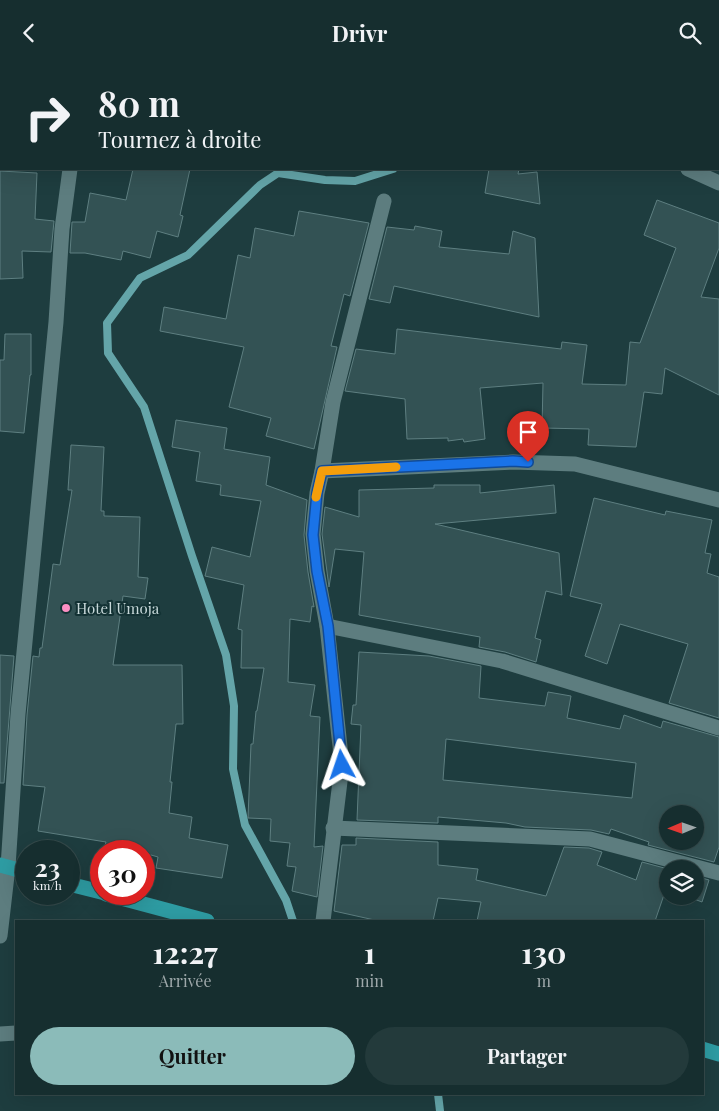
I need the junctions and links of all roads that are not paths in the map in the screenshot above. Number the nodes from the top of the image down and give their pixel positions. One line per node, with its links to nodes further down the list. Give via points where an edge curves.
1 (70, 170): 10 (street)
2 (690, 170): 3 (street)
3 (719, 183)
4 (384, 201): 5 (street, via 333,402)
5 (322, 471): 6 (street, via 513,461 575,464); 7 (street, via 313,535)
6 (719, 500)
7 (328, 626): 8 (street, via 502,661); 9 (street, via 342,765)
8 (719, 728)
9 (333, 828): 11 (street, via 590,839); 14 (street)
10 (4, 866): 15 (street)
11 (719, 873)
12 (147, 905): 13 (highway)
13 (203, 920)
14 (323, 920)
15 (0, 937)
16 (15, 1033): 17 (street)
17 (0, 1035)
18 (704, 1050): 19 (highway)
19 (719, 1054)

